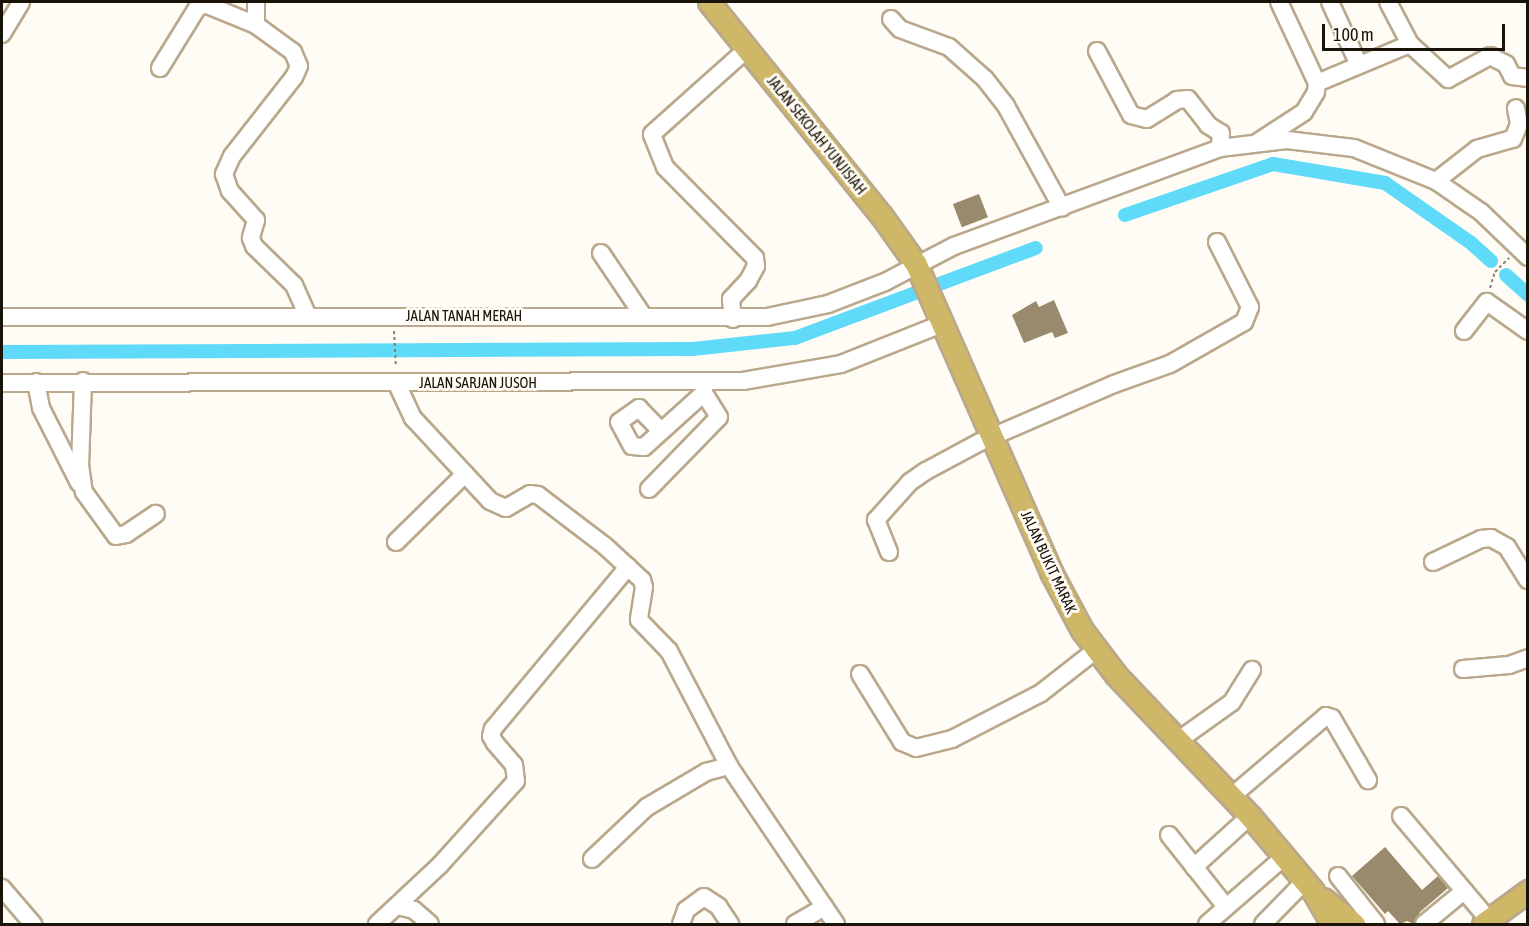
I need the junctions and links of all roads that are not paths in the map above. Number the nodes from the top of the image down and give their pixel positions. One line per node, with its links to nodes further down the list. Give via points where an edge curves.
1 (21, 2): 9 (street)
2 (256, 2): 8 (street)
3 (708, 2): 11 (main road, JALAN SEKOLAH YUNJISIAH)
4 (1279, 2): 16 (street)
5 (1330, 2): 13 (street)
6 (1388, 2): 10 (street)
7 (891, 20): 21 (street, via 900,29 949,47 985,79 1015,122)
8 (256, 25): 14 (street, via 200,4); 26 (street, via 293,52 298,66 294,77 232,156 224,174 225,183 256,220 251,238 254,246 294,285)
9 (2, 34)
10 (1410, 44): 13 (street); 15 (street, via 1448,79 1490,57 1506,64 1512,76)
11 (747, 49): 25 (main road, JALAN SEKOLAH YUNJISIAH, via 881,215); 29 (street, via 652,134 664,167 755,258 751,275 731,299)
12 (1097, 51): 19 (street, via 1131,115 1147,119 1177,100 1188,99 1208,125 1221,133)
13 (1359, 65): 16 (street)
14 (160, 68)
15 (1527, 78)
16 (1317, 83): 18 (street, via 1312,103 1304,112)
17 (1516, 108): 20 (street, via 1519,124 1513,139 1477,149)
18 (1258, 142): 19 (street, JALAN TANAH MERAH); 20 (street, JALAN TANAH MERAH, via 1314,141 1354,148)
19 (1220, 148): 21 (street, JALAN TANAH MERAH)
20 (1436, 181): 24 (street, JALAN TANAH MERAH, via 1466,200)
21 (1062, 208): 25 (street, JALAN TANAH MERAH, via 954,246)
22 (1217, 242): 39 (street, via 1250,307 1244,322 1170,364)
23 (601, 253): 28 (street)
24 (1522, 253)
25 (918, 269): 29 (street, JALAN TANAH MERAH, via 828,304 767,317); 30 (main road, JALAN BUKIT MARAK)
26 (308, 316): 27 (street, JALAN TANAH MERAH); 28 (street, JALAN TANAH MERAH)
27 (2, 317)
28 (644, 317): 29 (street, JALAN TANAH MERAH)
29 (733, 319)
30 (942, 319): 37 (street, JALAN SARJAN JUSOH, via 868,355 813,372); 39 (main road, JALAN BUKIT MARAK)
31 (1527, 331): 32 (street, via 1487,302)
32 (1464, 332)
33 (396, 377): 34 (street, JALAN SARJAN JUSOH); 37 (street, JALAN SARJAN JUSOH); 40 (street, via 406,408)
34 (83, 381): 36 (street, JALAN SARJAN JUSOH); 42 (street, via 80,465)
35 (2, 382): 36 (street, JALAN SARJAN JUSOH)
36 (36, 382): 42 (street, via 41,408)
37 (704, 388): 38 (street); 41 (street, via 719,417)
38 (661, 431)
39 (993, 437): 45 (street, via 926,471 880,513 877,528); 49 (main road, JALAN BUKIT MARAK, via 1065,601)
40 (465, 474): 44 (street); 47 (street, via 499,507 507,508 530,494 538,495)
41 (649, 489)
42 (84, 492): 43 (street, via 116,536 126,534)
43 (156, 514)
44 (396, 542)
45 (889, 552)
46 (1433, 562): 48 (street, via 1491,538 1507,547)
47 (628, 567): 55 (street, via 644,587 639,620 669,651); 70 (street, via 493,729 491,736 514,765 516,781 477,827)
48 (1527, 580)
49 (1096, 650): 53 (street, via 1041,693 952,739 916,748 902,742); 54 (main road, JALAN BUKIT MARAK)
50 (1527, 658): 51 (street, via 1509,665)
51 (1463, 669)
52 (1252, 670): 54 (street, via 1232,702)
53 (860, 674)
54 (1179, 740): 57 (main road, JALAN BUKIT MARAK)
55 (729, 766): 62 (street, via 706,772 647,807); 71 (street)
56 (1368, 780): 57 (street, via 1332,718 1326,716)
57 (1233, 796): 58 (main road, JALAN BUKIT MARAK)
58 (1250, 816): 61 (main road, JALAN BUKIT MARAK); 63 (street)
59 (1401, 816): 67 (street)
60 (1169, 835): 63 (street)
61 (1284, 857): 65 (main road, JALAN BUKIT MARAK); 72 (street)
62 (592, 858)
63 (1194, 867): 72 (street)
64 (1338, 876): 85 (street)
65 (1309, 886): 82 (street); 83 (main road, JALAN BUKIT MARAK); 84 (main road, JALAN BUKIT MARAK)
66 (2, 888): 74 (street)
67 (1464, 891): 73 (street); 86 (street)
68 (1527, 891): 73 (main road)
69 (1527, 897): 73 (main road)
70 (398, 906): 75 (street); 76 (street, via 414,910)
71 (824, 907): 79 (street); 80 (street)
72 (1226, 907): 81 (street)
73 (1492, 923)
74 (33, 924)
75 (377, 924)
76 (430, 924)
77 (681, 924): 78 (street, via 686,910 705,897 718,906)
78 (730, 924)
79 (795, 924)
80 (836, 924)
81 (1207, 924)
82 (1263, 924)
83 (1332, 924)
84 (1354, 924)
85 (1376, 924)
86 (1424, 924)

